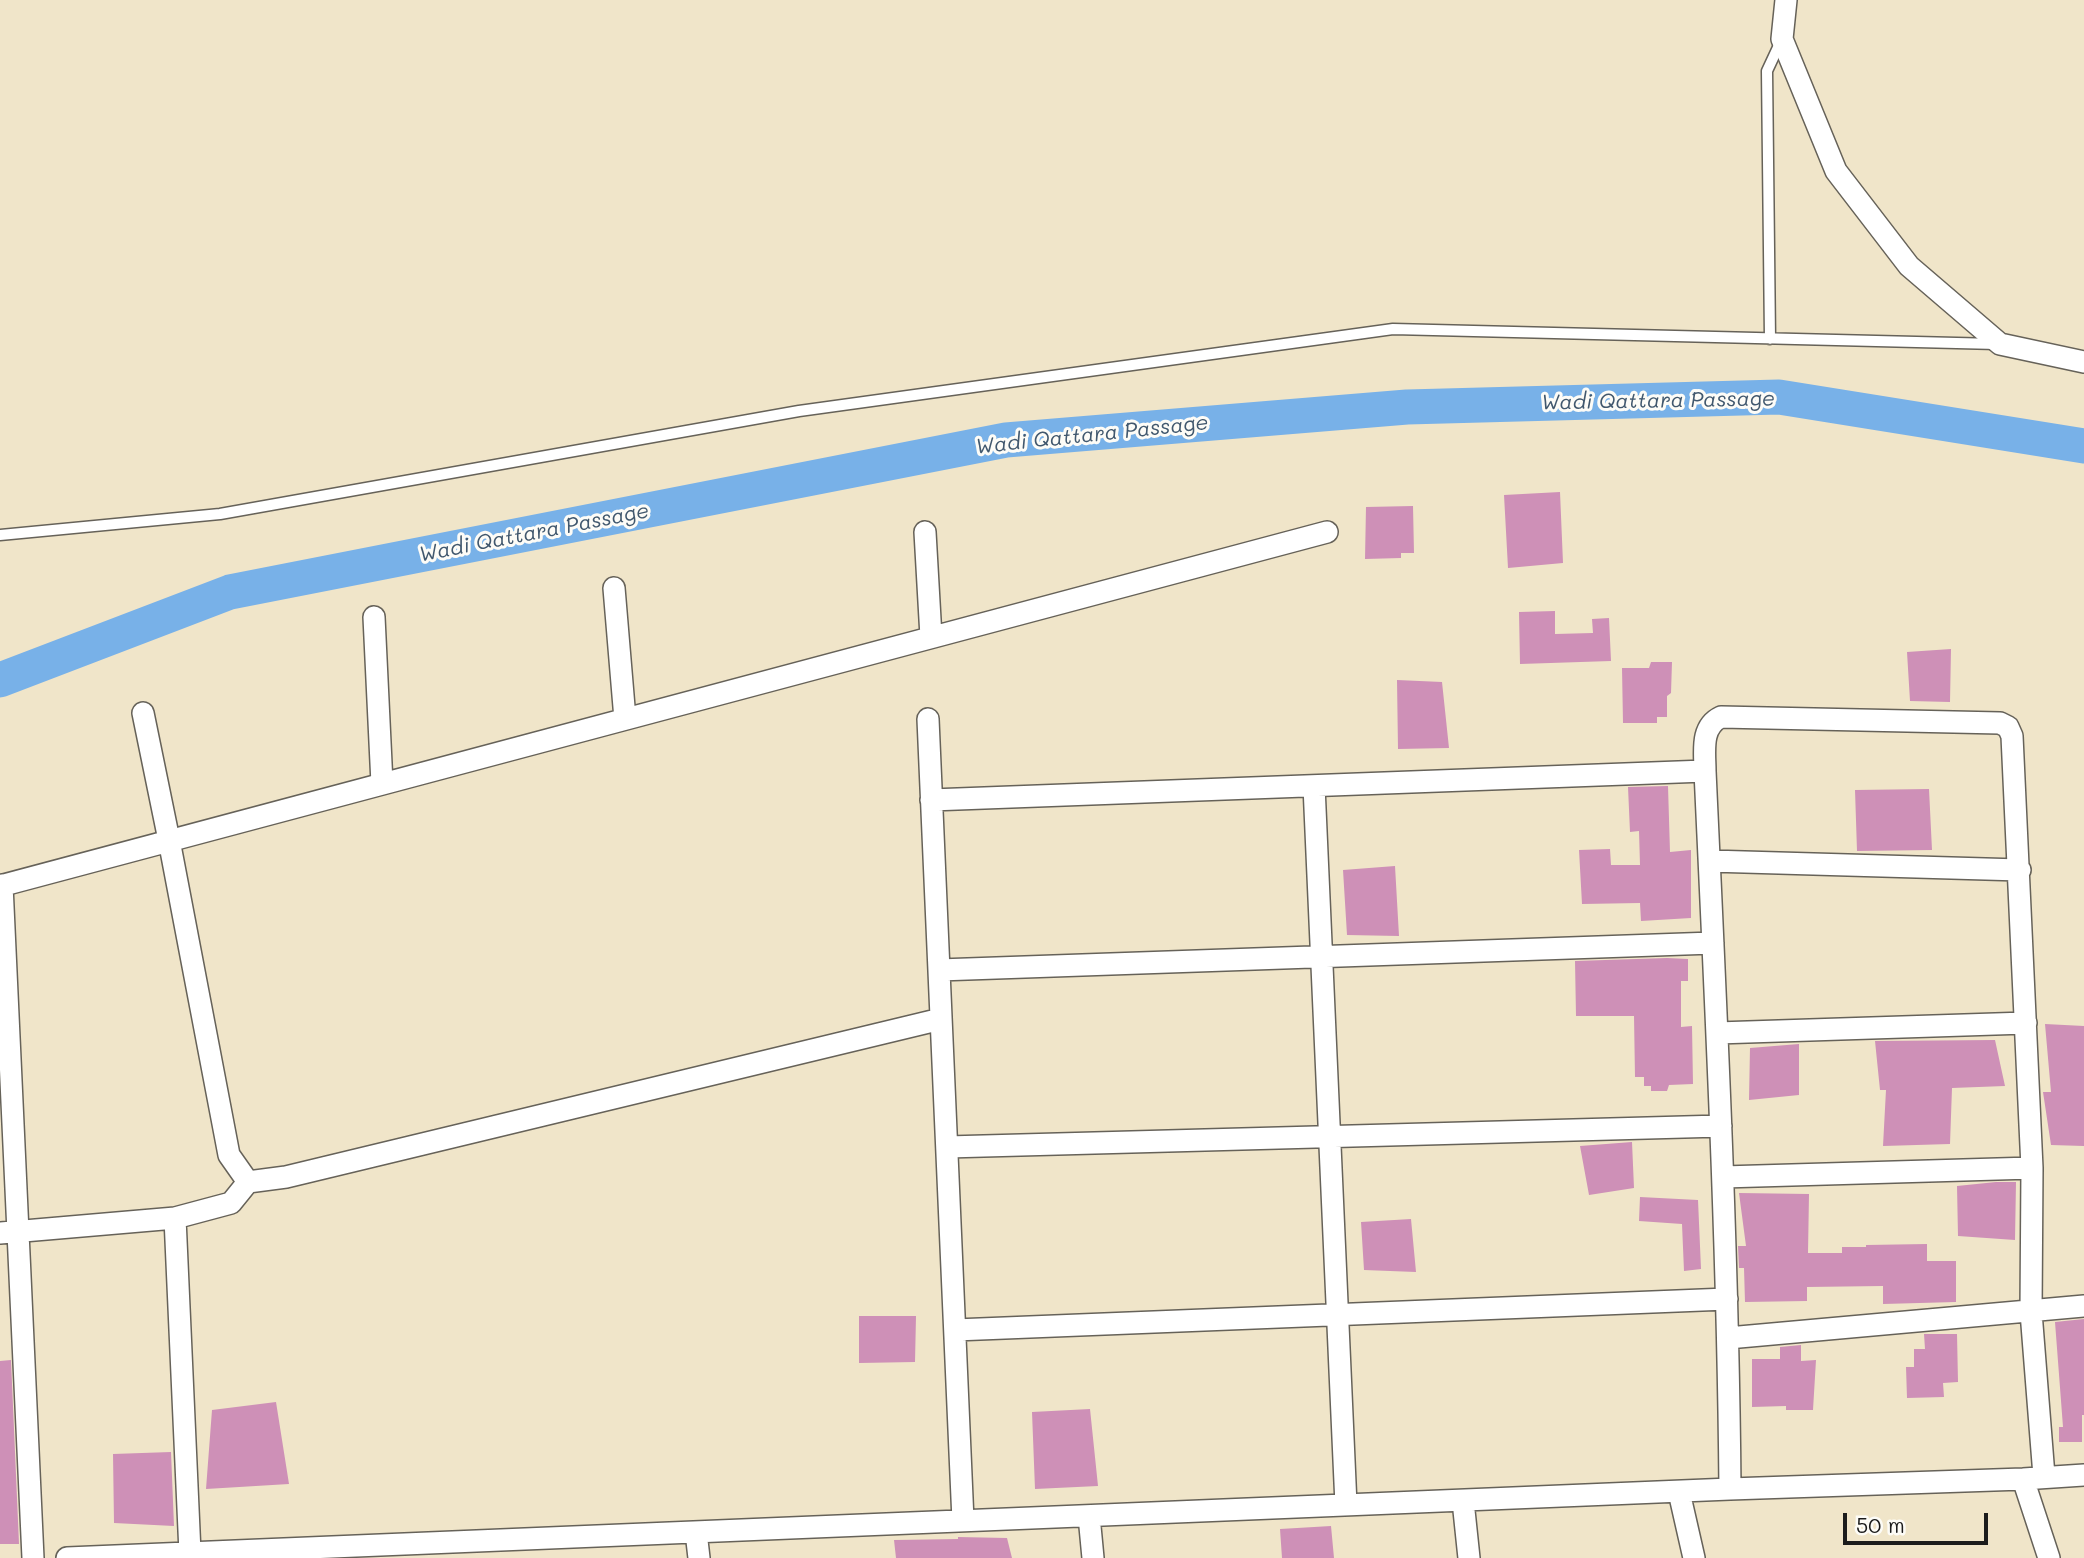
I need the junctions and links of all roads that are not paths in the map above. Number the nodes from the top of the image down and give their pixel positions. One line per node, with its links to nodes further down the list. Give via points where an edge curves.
1 (1786, 0): 2 (street)
2 (1782, 38): 3 (lane, via 1767,71); 4 (street, via 1836,171 1909,266)
3 (1770, 339): 4 (lane); 8 (lane, via 1393,329 799,411 220,514)
4 (2000, 344): 5 (street)
5 (2084, 362)
6 (925, 532): 11 (street)
7 (1327, 532): 11 (street)
8 (0, 535)
9 (614, 587): 13 (street)
10 (374, 617): 16 (street)
11 (931, 637): 13 (street)
12 (143, 713): 19 (street)
13 (625, 719): 16 (street)
14 (928, 719): 18 (street)
15 (1706, 771): 17 (street); 20 (street); 21 (street, via 1705,736 1721,717 2000,723 2012,736)
16 (382, 784): 19 (street)
17 (1314, 786): 18 (street); 24 (street)
18 (931, 800): 25 (street)
19 (169, 840): 22 (street); 34 (street, via 229,1155)
20 (1710, 861): 21 (street); 23 (street)
21 (2020, 870): 27 (street)
22 (1, 885): 36 (street)
23 (1713, 943): 24 (street); 28 (street)
24 (1322, 957): 25 (street); 30 (street)
25 (939, 970): 26 (street)
26 (941, 1019): 31 (street); 34 (street, via 286,1177)
27 (2026, 1023): 28 (street); 32 (street)
28 (1717, 1033): 29 (street)
29 (1721, 1126): 30 (street); 33 (street)
30 (1330, 1136): 31 (street); 40 (street)
31 (947, 1147): 41 (street)
32 (2032, 1168): 33 (street); 39 (street)
33 (1723, 1177): 37 (street)
34 (248, 1182): 35 (street, via 231,1203)
35 (175, 1217): 36 (street); 55 (street)
36 (9, 1232): 56 (street)
37 (1727, 1299): 40 (street); 42 (street)
38 (2084, 1306): 39 (street)
39 (2031, 1312): 42 (street); 44 (street)
40 (1337, 1315): 41 (street); 49 (street)
41 (955, 1330): 51 (street)
42 (1728, 1338): 46 (street)
43 (2084, 1475): 44 (street)
44 (2044, 1476): 45 (street)
45 (2023, 1479): 46 (street); 62 (street)
46 (1730, 1489): 47 (street)
47 (1679, 1492): 48 (street); 61 (street)
48 (1462, 1500): 49 (street); 60 (street)
49 (1346, 1505): 50 (street)
50 (1089, 1516): 51 (street); 59 (street)
51 (963, 1521): 52 (street)
52 (696, 1532): 53 (street); 58 (street)
53 (542, 1548): 54 (street)
54 (365, 1552): 55 (street)
55 (190, 1553): 57 (street)
56 (33, 1558)
57 (67, 1558)
58 (699, 1558)
59 (1093, 1558)
60 (1469, 1558)
61 (1694, 1558)
62 (2049, 1558)

